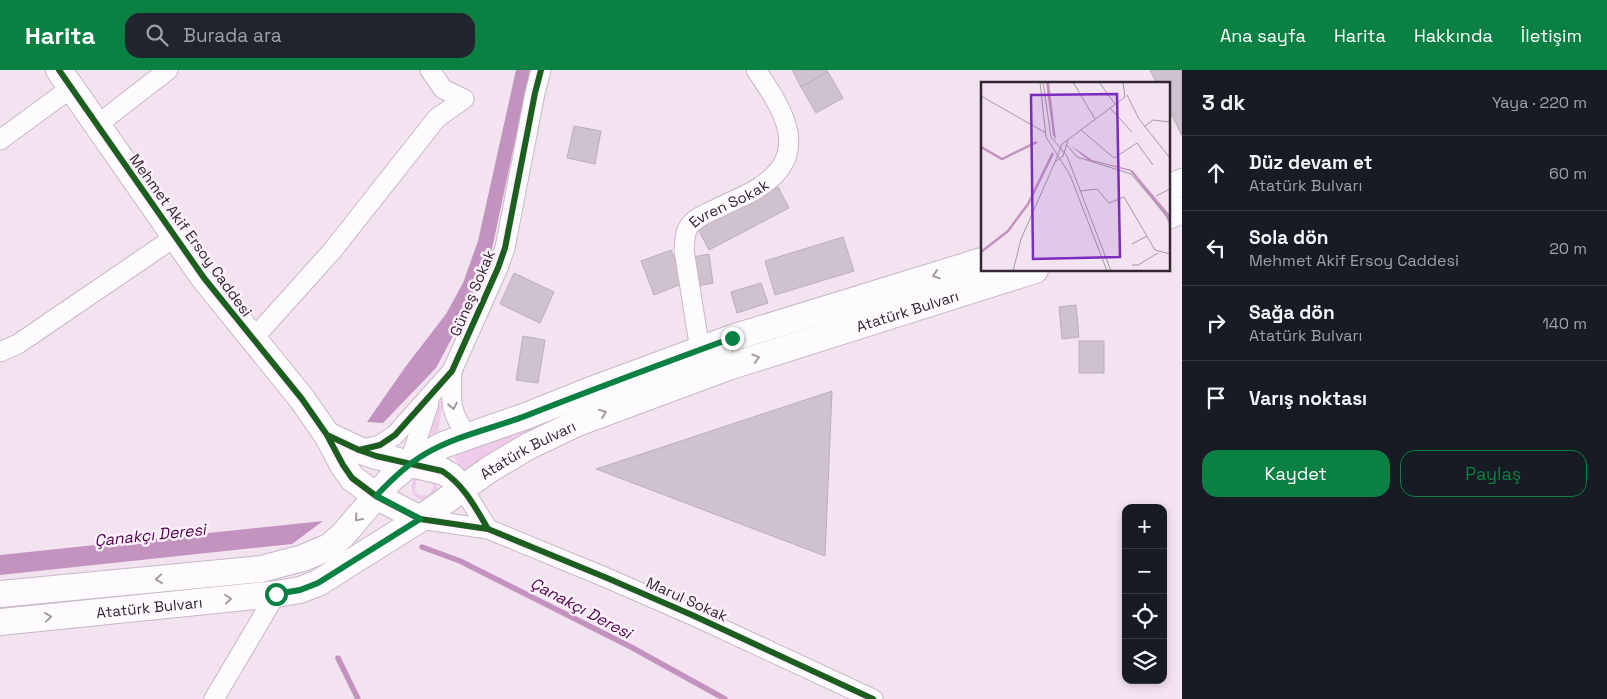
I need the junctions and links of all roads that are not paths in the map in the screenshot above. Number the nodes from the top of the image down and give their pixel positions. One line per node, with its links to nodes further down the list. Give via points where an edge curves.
1 (168, 70): 6 (street)
2 (430, 70): 15 (street, via 443,89 464,99 437,118 332,251)
3 (542, 70): 18 (street, Güneş Sokak, via 505,248)
4 (756, 70): 16 (street, Evren Sokak, via 786,122 788,148 776,174 761,187 698,218 688,227 684,250)
5 (65, 79): 6 (main road, Mehmet Akif Ersoy Caddesi); 7 (street)
6 (97, 125): 12 (main road, Mehmet Akif Ersoy Caddesi)
7 (0, 140)
8 (1182, 182): 9 (main road)
9 (1170, 187)
10 (1182, 210): 11 (main road)
11 (1170, 215)
12 (175, 237): 15 (main road, Mehmet Akif Ersoy Caddesi); 17 (street, via 18,344)
13 (981, 261): 16 (main road, Atatürk Bulvarı, one-way to 16)
14 (1032, 271): 24 (main road, Atatürk Bulvarı, one-way to 14, via 529,446 639,399 728,367)
15 (253, 339): 20 (main road, Mehmet Akif Ersoy Caddesi)
16 (700, 350): 21 (main road, Atatürk Bulvarı)
17 (0, 352)
18 (452, 371): 19 (street, Güneş Sokak); 21 (street, Güneş Sokak, one-way to 21, via 451,402 458,423)
19 (431, 395): 22 (street, Güneş Sokak, via 395,435 380,444); 23 (street, Güneş Sokak)
20 (327, 435): 22 (main road); 25 (main road, Mehmet Akif Ersoy Caddesi, via 352,478)
21 (468, 436): 23 (main road, Atatürk Bulvarı, via 443,445)
22 (359, 450): 23 (main road)
23 (409, 464): 24 (main road, via 442,471); 25 (main road, Atatürk Bulvarı)
24 (463, 489): 26 (main road, Atatürk Bulvarı); 27 (street)
25 (376, 496): 26 (main road, Mehmet Akif Ersoy Caddesi); 28 (main road, Atatürk Bulvarı, one-way to 28, via 329,547 282,564 261,569)
26 (420, 519): 27 (street, Marul Sokak); 29 (main road, Atatürk Bulvarı, via 318,583)
27 (488, 529): 32 (street, Marul Sokak, via 692,614)
28 (0, 594)
29 (276, 594): 30 (main road, Atatürk Bulvarı, one-way to 29); 31 (street)
30 (0, 622)
31 (214, 699)
32 (873, 699)

